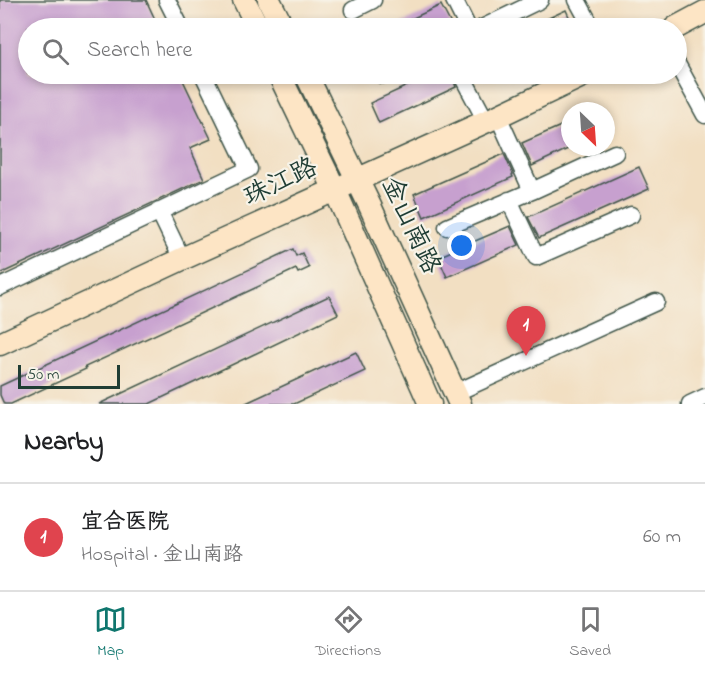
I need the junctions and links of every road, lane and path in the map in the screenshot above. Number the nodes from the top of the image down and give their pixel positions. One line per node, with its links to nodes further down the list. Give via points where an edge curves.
1 (167, 0): 10 (street)
2 (244, 0): 11 (main road)
3 (269, 0): 12 (main road)
4 (373, 0): 8 (street)
5 (454, 0): 13 (street)
6 (540, 0): 14 (street)
7 (577, 0): 15 (street)
8 (353, 10)
9 (705, 12): 16 (main road)
10 (176, 18)
11 (253, 18)
12 (278, 18)
13 (463, 18)
14 (503, 18)
15 (587, 18)
16 (687, 22)
17 (687, 82): 23 (street)
18 (208, 84): 30 (street, via 249,169)
19 (284, 84): 27 (main road, 金山南路)
20 (311, 84): 26 (main road, 金山南路)
21 (468, 84): 24 (street)
22 (565, 84): 24 (main road, 珠江路)
23 (705, 115)
24 (492, 119): 26 (main road, 珠江路); 28 (street)
25 (608, 156): 28 (street)
26 (357, 180): 27 (main road, 珠江路); 38 (main road, 金山南路)
27 (335, 190): 33 (main road, 珠江路); 39 (main road, 金山南路)
28 (532, 190): 29 (street)
29 (509, 200): 31 (street, via 536,257); 32 (street)
30 (159, 211): 33 (street); 34 (street)
31 (631, 215)
32 (447, 227)
33 (182, 259): 36 (main road, 珠江路)
34 (0, 286)
35 (656, 303): 38 (street)
36 (0, 344)
37 (705, 397): 40 (street)
38 (457, 398): 39 (main road)
39 (429, 404)
40 (690, 404)

